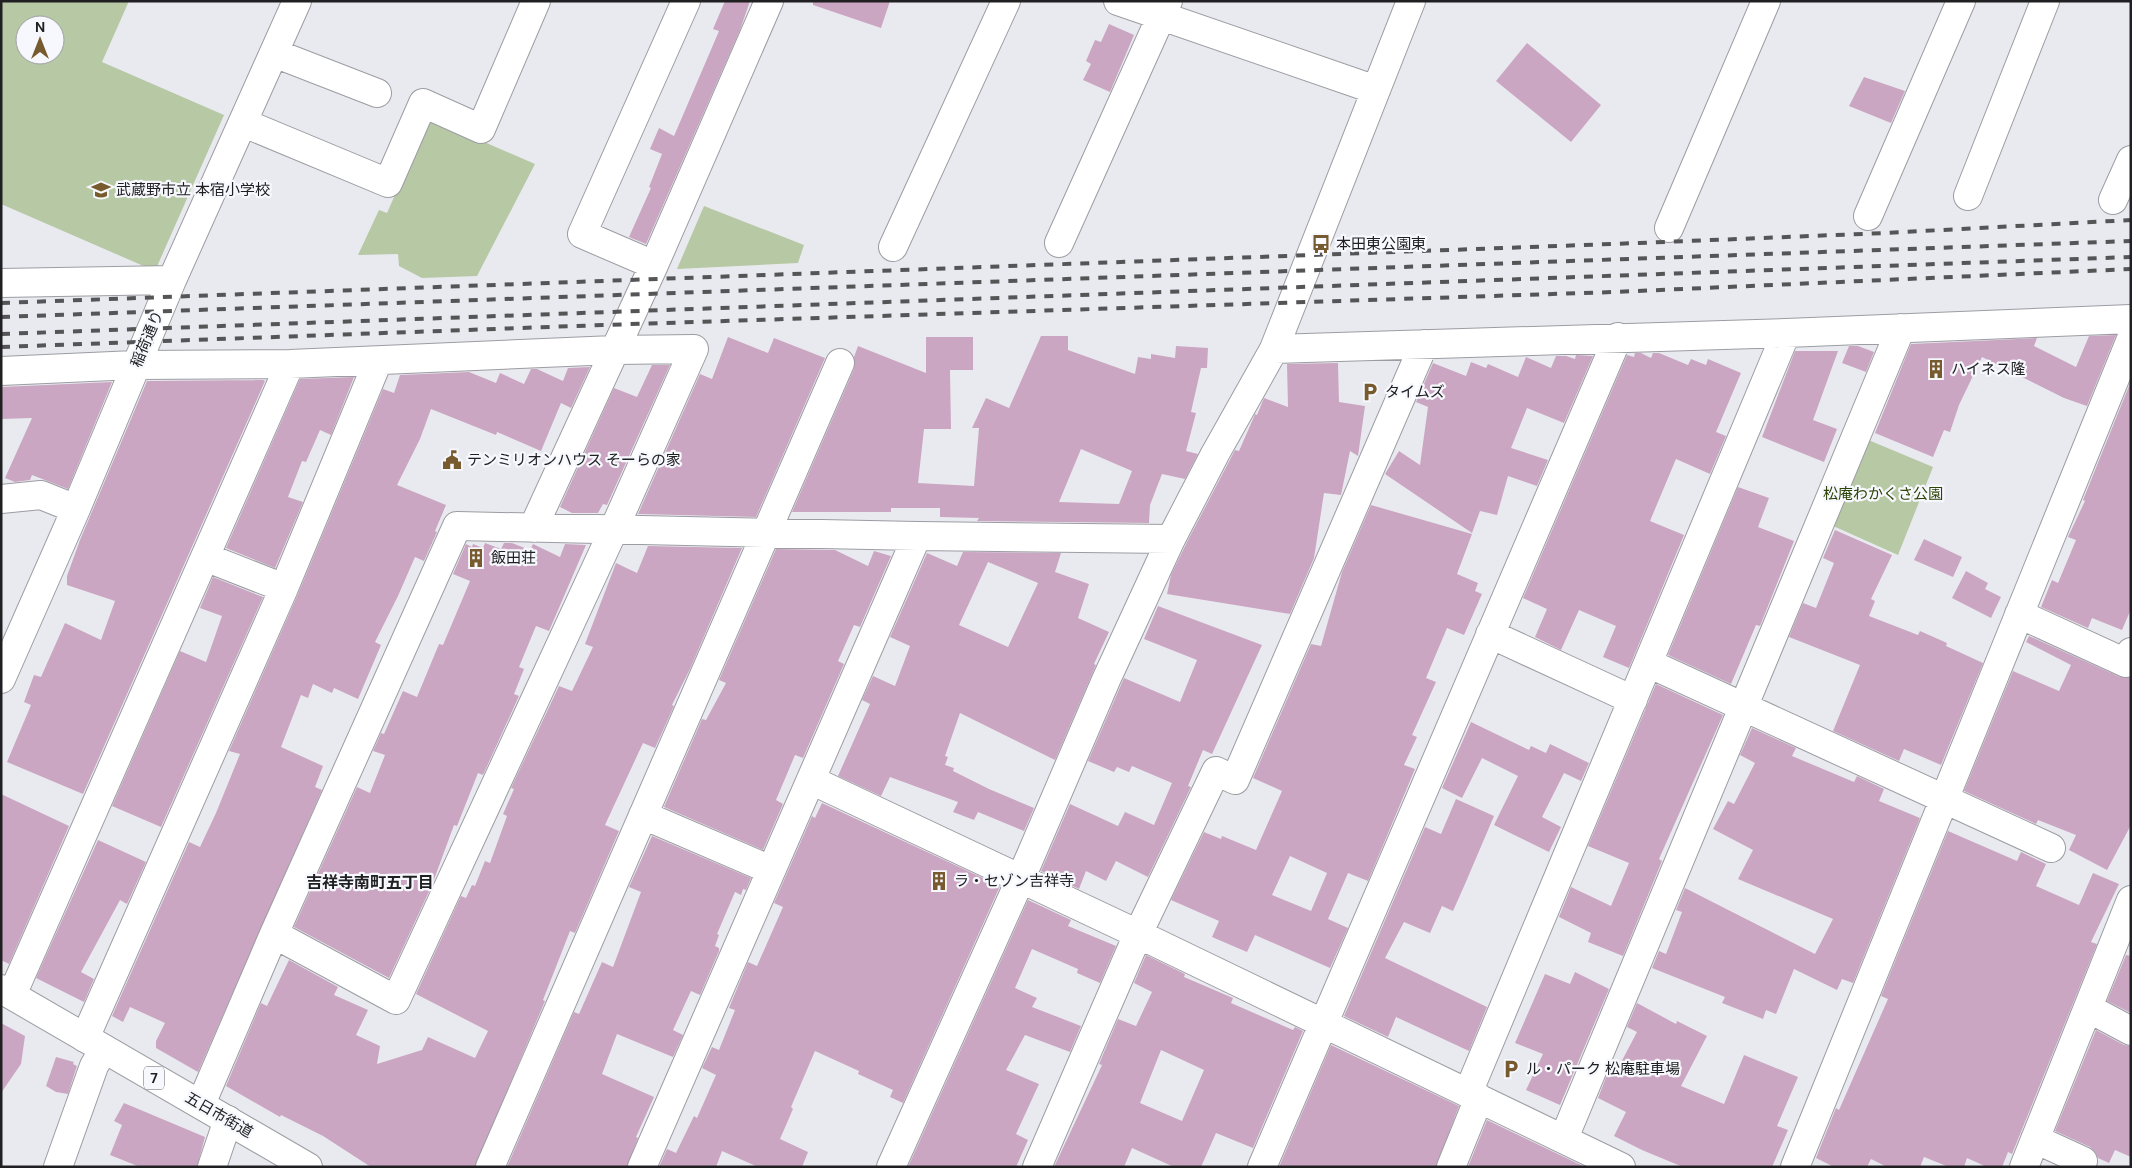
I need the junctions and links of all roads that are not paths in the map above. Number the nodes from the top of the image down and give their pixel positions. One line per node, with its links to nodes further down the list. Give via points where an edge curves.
1 (297, 1): 12 (street, 稲荷通り)
2 (536, 1): 15 (street, via 481,129 423,104 388,183)
3 (686, 1): 23 (street, via 582,234)
4 (769, 1): 23 (street)
5 (1006, 1): 22 (street)
6 (1118, 1): 11 (street)
7 (1411, 1): 13 (street)
8 (1766, 1): 20 (street)
9 (1961, 1): 19 (street)
10 (2045, 1): 17 (street)
11 (1165, 8): 13 (street); 21 (street)
12 (274, 54): 14 (street); 15 (street, 稲荷通り)
13 (1376, 90): 32 (street)
14 (377, 93)
15 (244, 123): 24 (street, 稲荷通り)
16 (2131, 160): 18 (street)
17 (1968, 196)
18 (2114, 200)
19 (1868, 216)
20 (1669, 228)
21 (1059, 243)
22 (893, 247)
23 (654, 264): 33 (street)
24 (172, 280): 25 (street); 37 (street, 稲荷通り)
25 (1, 283)
26 (2131, 319): 27 (street)
27 (1900, 328): 28 (street); 54 (street)
28 (1786, 333): 29 (street); 51 (street)
29 (1618, 337): 31 (street); 49 (street)
30 (2131, 339): 48 (street)
31 (1424, 344): 32 (street); 63 (street, via 1235,780 1216,771)
32 (1274, 349): 45 (street)
33 (614, 350): 34 (street); 41 (street); 42 (street, via 694,349)
34 (378, 361): 36 (street); 47 (street)
35 (840, 363): 43 (street)
36 (290, 364): 37 (street); 46 (street)
37 (135, 365): 38 (street); 40 (street, 稲荷通り)
38 (1, 372)
39 (1, 499): 40 (street, via 41,495)
40 (76, 509): 52 (street, 稲荷通り)
41 (533, 528): 42 (street); 62 (street, via 457,526)
42 (614, 529): 43 (street); 62 (street, via 396,1000)
43 (766, 532): 44 (street); 57 (street)
44 (917, 536): 45 (street); 55 (street)
45 (1171, 539): 60 (street)
46 (205, 557): 47 (street); 64 (street)
47 (284, 588): 68 (street)
48 (2019, 614): 50 (street, via 2126,663); 56 (street)
49 (1490, 634): 53 (street); 66 (street)
50 (2131, 652)
51 (1648, 663): 53 (street); 54 (street)
52 (1, 679)
53 (1632, 700): 69 (street)
54 (1743, 707): 56 (street); 72 (street)
55 (811, 780): 59 (street); 60 (street)
56 (1944, 799): 58 (street); 85 (street)
57 (643, 815): 59 (street); 78 (street)
58 (2051, 848)
59 (771, 870): 79 (street)
60 (1021, 878): 63 (street); 80 (street)
61 (2131, 900): 65 (street)
62 (274, 934): 70 (street)
63 (1138, 934): 66 (street); 81 (street)
64 (7, 992): 68 (street, 五日市街道 / 7)
65 (2088, 1008): 67 (street); 73 (street)
66 (1323, 1023): 69 (street); 82 (street)
67 (2131, 1031)
68 (94, 1043): 70 (street, 五日市街道 / 7); 75 (street, via 94,1066)
69 (1474, 1095): 72 (street); 83 (street)
70 (201, 1104): 71 (street, 五日市街道 / 7)
71 (228, 1120): 76 (street); 77 (street, 五日市街道 / 7)
72 (1564, 1138): 84 (street)
73 (2035, 1139): 74 (street); 86 (street)
74 (2083, 1161)
75 (58, 1167)
76 (212, 1167)
77 (308, 1167)
78 (490, 1167)
79 (642, 1167)
80 (891, 1167)
81 (1037, 1167)
82 (1262, 1167)
83 (1451, 1167)
84 (1620, 1167)
85 (1794, 1167)
86 (2024, 1167)

